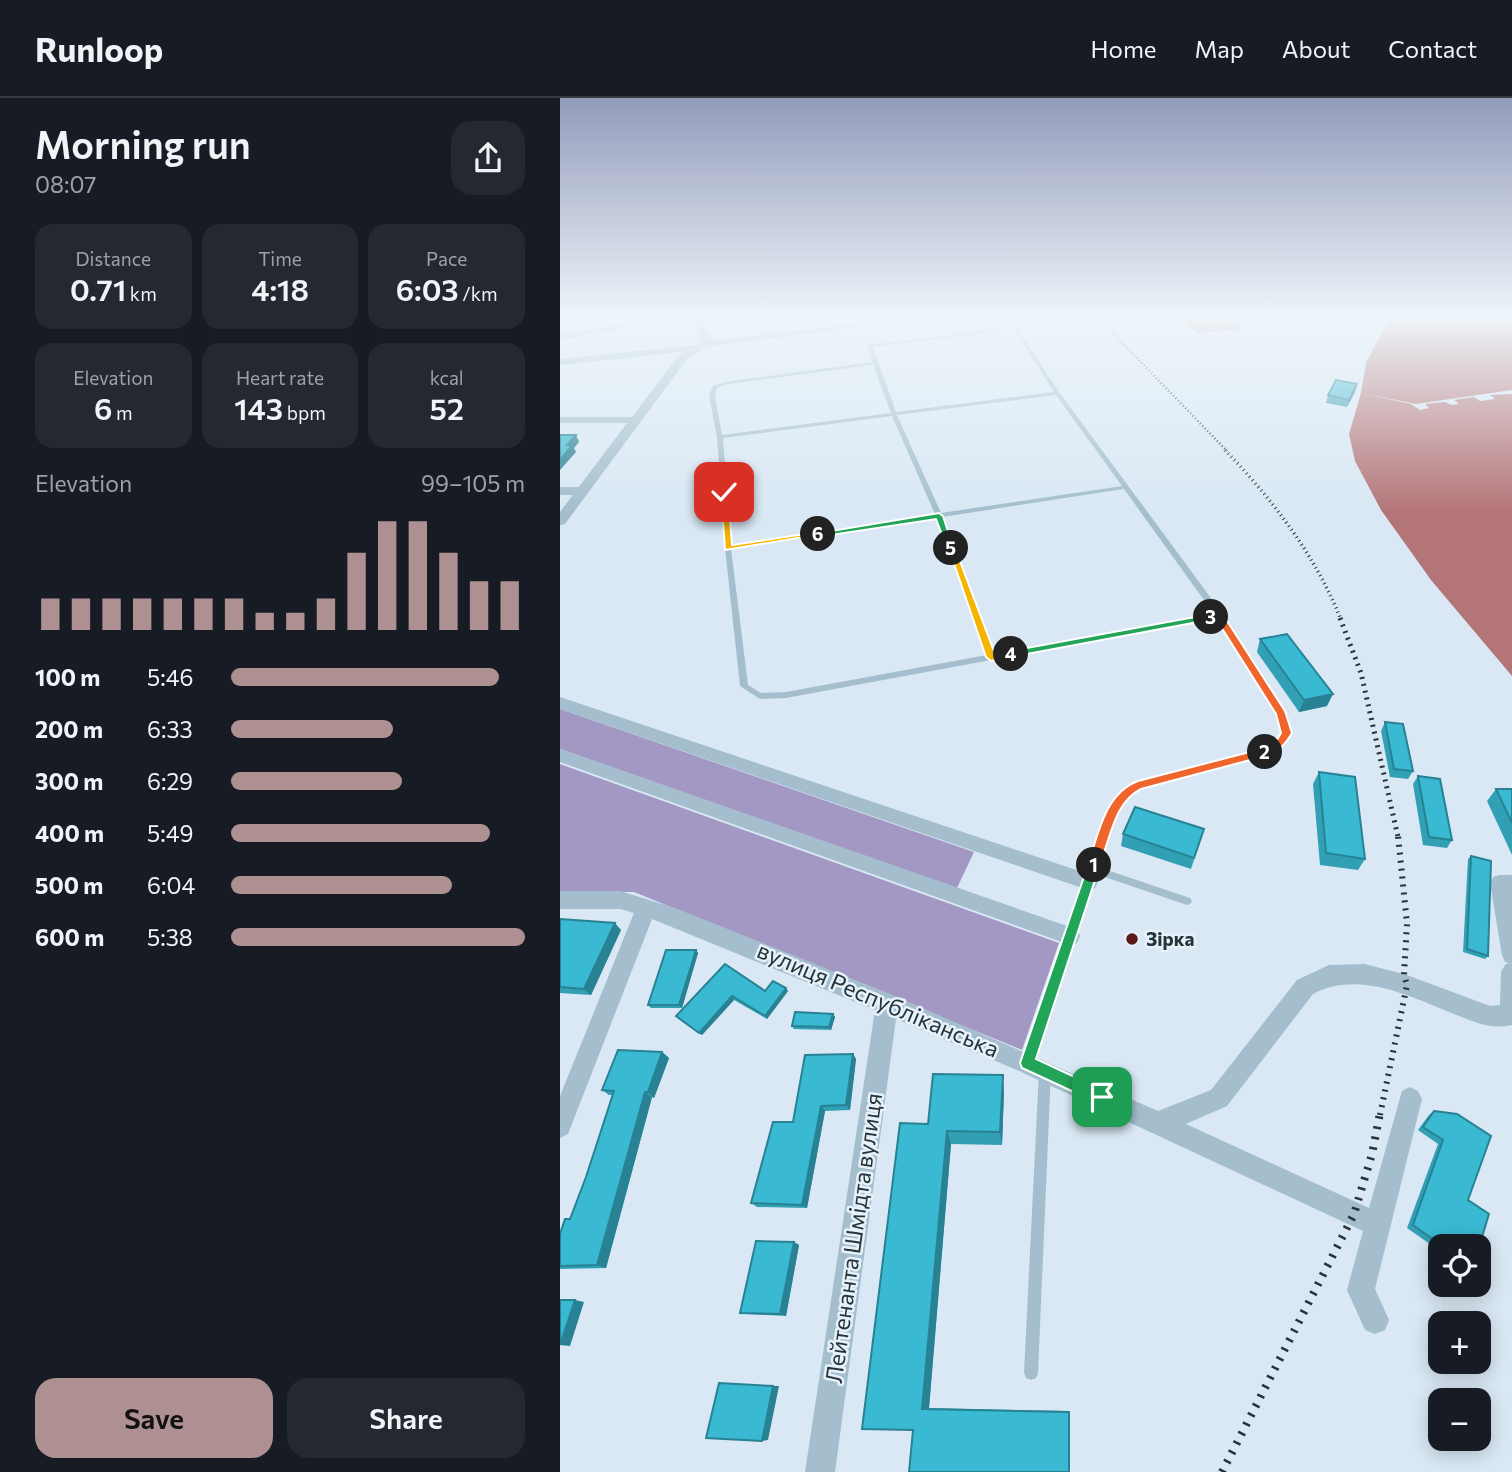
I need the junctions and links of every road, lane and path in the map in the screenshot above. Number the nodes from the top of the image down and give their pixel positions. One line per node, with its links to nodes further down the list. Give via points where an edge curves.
1 (662, 383): 8 (street)
2 (726, 383): 10 (lane, via 715,387 712,396)
3 (882, 383): 6 (lane)
4 (1050, 383): 5 (lane)
5 (1056, 393): 6 (lane); 11 (lane)
6 (894, 414): 10 (lane); 14 (lane)
7 (560, 420): 8 (street)
8 (630, 425): 9 (street); 13 (street)
9 (560, 430)
10 (720, 437): 16 (lane)
11 (1126, 487): 14 (lane); 17 (lane)
12 (560, 491): 13 (street)
13 (582, 491): 15 (street)
14 (939, 516): 16 (lane); 18 (lane)
15 (560, 521)
16 (728, 548): 18 (lane, via 744,685 760,696)
17 (1219, 615): 18 (lane); 21 (lane, via 1281,714 1286,733 1269,751 1124,793 1111,814)
18 (991, 657)
19 (560, 703): 21 (street)
20 (560, 755): 26 (street)
21 (1090, 876): 24 (lane); 26 (lane)
22 (1512, 883): 27 (street, via 1500,883)
23 (560, 900): 25 (street, вулиця Республіканська, via 620,900)
24 (1187, 901)
25 (646, 908): 29 (street, вулиця Республіканська); 33 (street)
26 (1070, 936): 30 (lane)
27 (1512, 955)
28 (1512, 972): 32 (street, via 1510,1015 1490,1017 1396,982 1365,974 1329,975 1305,987 1219,1098)
29 (887, 1003): 30 (street, вулиця Республіканська); 37 (street, Лейтенанта Шмідта вулиця)
30 (1036, 1066): 32 (street, вулиця Республіканська); 36 (lane)
31 (1410, 1099): 34 (street)
32 (1159, 1123): 34 (street, вулиця Республіканська)
33 (560, 1126)
34 (1376, 1224): 35 (street, via 1361,1290)
35 (1375, 1320)
36 (1031, 1373)
37 (820, 1472)

